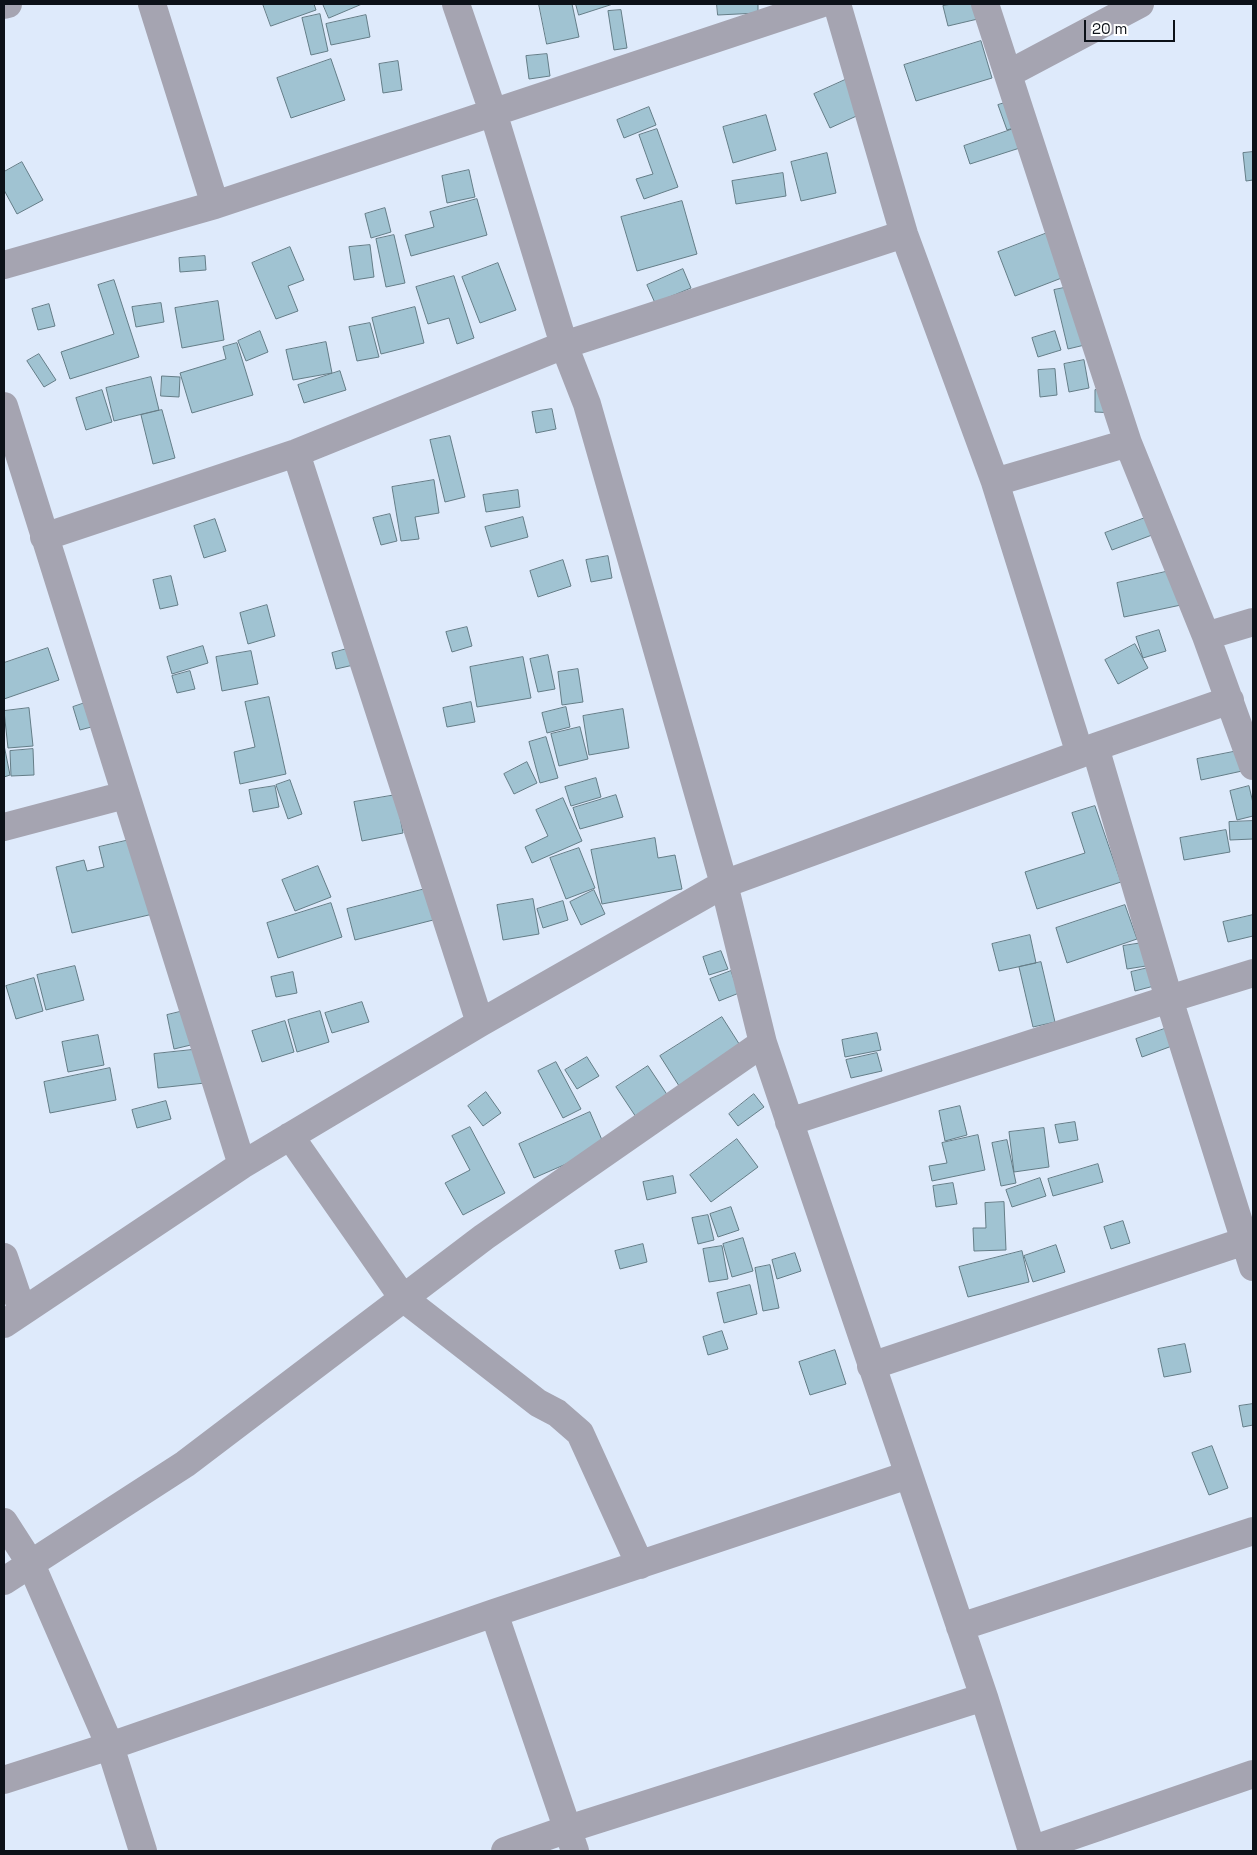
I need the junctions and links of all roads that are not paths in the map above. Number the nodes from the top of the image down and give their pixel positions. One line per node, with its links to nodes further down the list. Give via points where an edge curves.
1 (8, 4): 8 (street)
2 (152, 4): 11 (street)
3 (456, 4): 10 (street)
4 (820, 4): 10 (street)
5 (837, 4): 12 (street)
6 (985, 4): 9 (street)
7 (1140, 4): 9 (street)
8 (4, 5)
9 (1008, 74): 16 (street)
10 (493, 112): 11 (street); 14 (street)
11 (215, 205): 13 (street)
12 (904, 234): 14 (street); 18 (street)
13 (4, 265)
14 (564, 345): 17 (street); 27 (street, via 587,404)
15 (4, 406): 19 (street)
16 (1128, 443): 18 (street); 21 (street)
17 (296, 453): 19 (street); 30 (street)
18 (995, 482): 23 (street)
19 (44, 537): 25 (street)
20 (1253, 622): 21 (street)
21 (1206, 636): 22 (street)
22 (1230, 700): 23 (street); 24 (street)
23 (1087, 751): 27 (street); 29 (street)
24 (1253, 766)
25 (125, 795): 26 (street); 34 (street)
26 (4, 827)
27 (724, 884): 30 (street); 31 (street)
28 (1253, 973): 29 (street)
29 (1169, 999): 32 (street); 35 (street)
30 (480, 1023): 33 (street)
31 (763, 1044): 32 (street); 38 (street, via 484,1237)
32 (789, 1122): 40 (street)
33 (290, 1136): 34 (street); 38 (street)
34 (242, 1165): 39 (street)
35 (1245, 1242): 37 (street); 40 (street)
36 (4, 1257): 39 (street)
37 (1253, 1267)
38 (403, 1298): 44 (street, via 185,1464); 45 (street, via 580,1433)
39 (13, 1317)
40 (871, 1366): 41 (street)
41 (908, 1475): 45 (street); 48 (street)
42 (4, 1522): 44 (street)
43 (1253, 1531): 48 (street)
44 (31, 1564): 46 (street); 50 (street)
45 (640, 1565): 47 (street)
46 (4, 1581)
47 (494, 1613): 50 (street); 53 (street)
48 (960, 1626): 49 (street)
49 (984, 1697): 53 (street); 54 (street)
50 (110, 1746): 52 (street); 55 (street)
51 (1253, 1774): 54 (street)
52 (4, 1780)
53 (572, 1840): 56 (street)
54 (1031, 1850)
55 (143, 1851)
56 (505, 1851)

